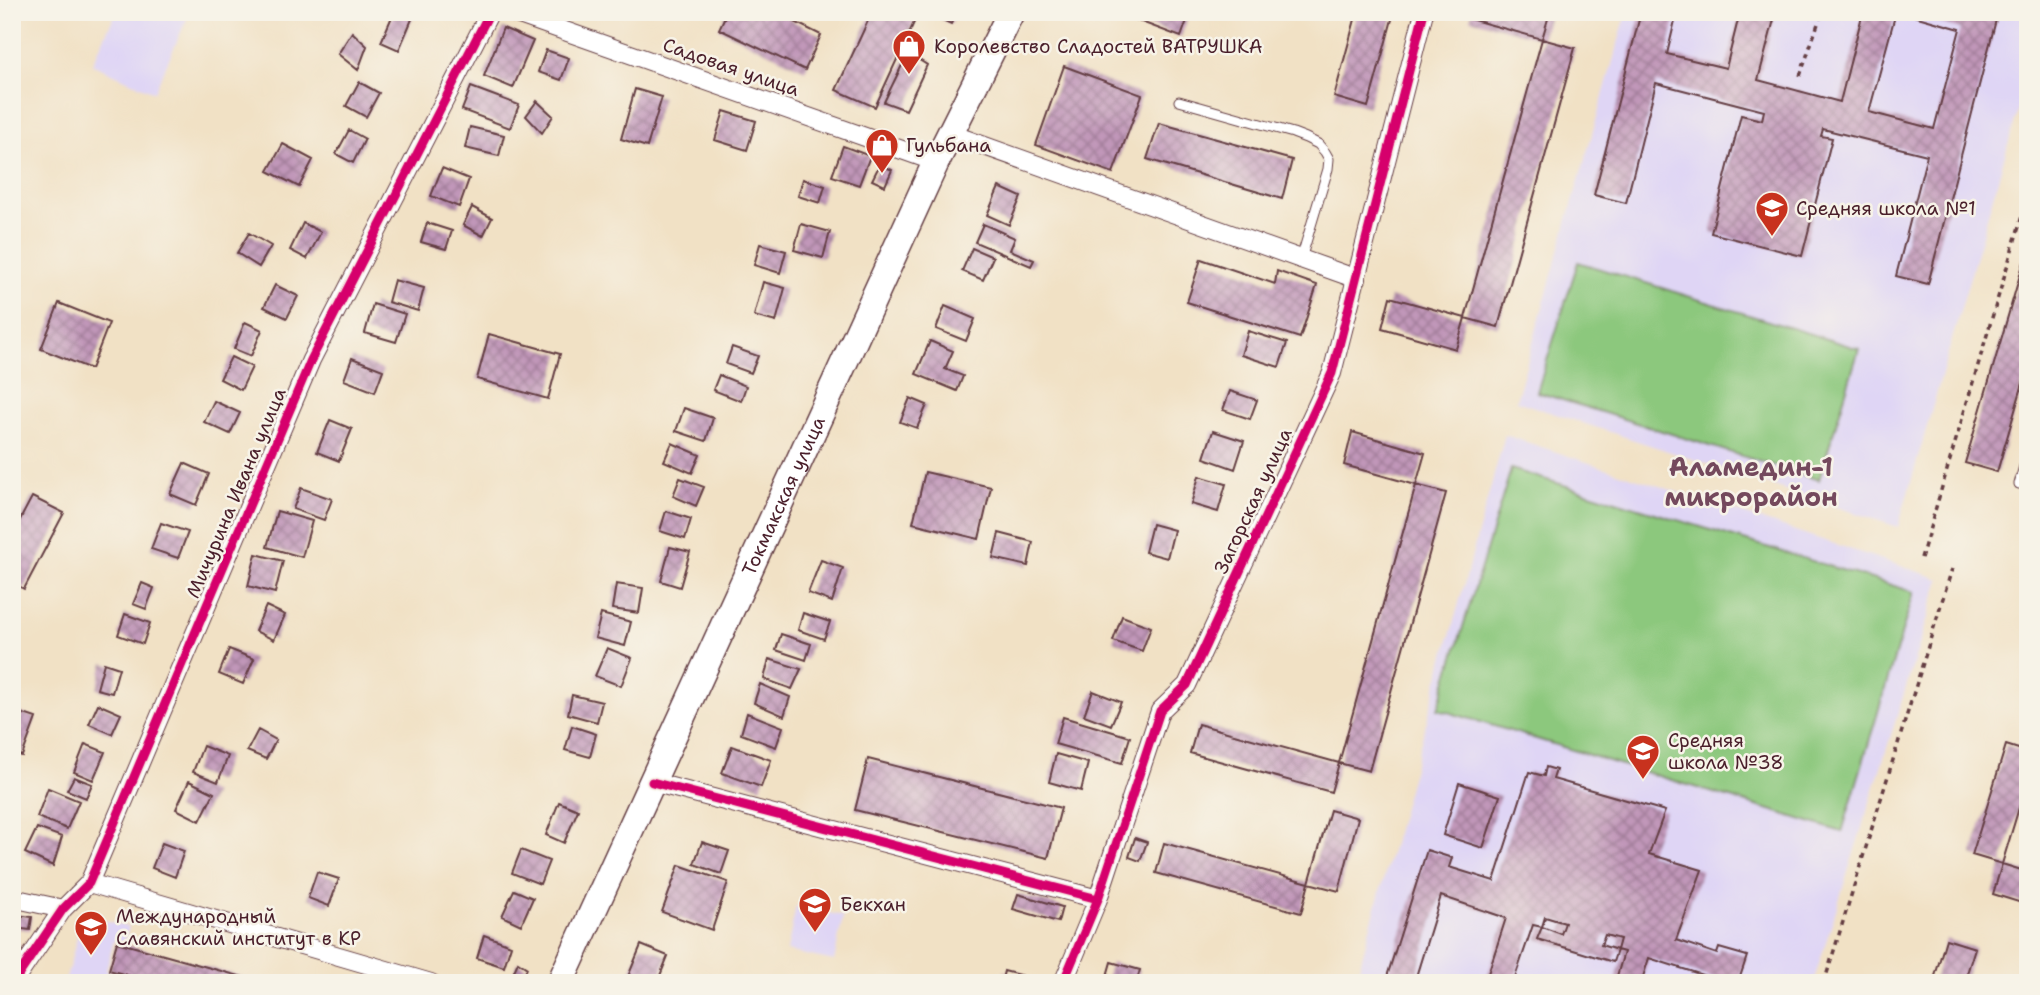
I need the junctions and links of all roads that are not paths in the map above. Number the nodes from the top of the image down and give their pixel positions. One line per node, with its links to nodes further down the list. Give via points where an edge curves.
1 (490, 12): 13 (street, Мичурина Ивана улица, via 311,360)
2 (511, 12): 7 (street, Садовая улица)
3 (1011, 12): 6 (main road, Токмакская улица)
4 (1424, 12): 9 (street, Загорская улица)
5 (1179, 101): 8 (lane, via 1293,132 1325,152 1328,169)
6 (951, 134): 7 (main road, Токмакская улица); 8 (street)
7 (936, 162): 12 (main road, Токмакская улица)
8 (1301, 259): 9 (street)
9 (1357, 279): 15 (street, Загорская улица, via 1332,373 1187,685 1160,711)
10 (2028, 452): 11 (lane)
11 (2019, 484)
12 (652, 782): 15 (street); 19 (main road, Токмакская улица)
13 (89, 883): 16 (street, Мичурина Ивана улица); 18 (street)
14 (12, 898): 16 (street)
15 (1098, 899): 20 (street, Загорская улица)
16 (63, 909): 17 (street, Мичурина Ивана улица)
17 (13, 983)
18 (431, 983)
19 (560, 983)
20 (1063, 983)

